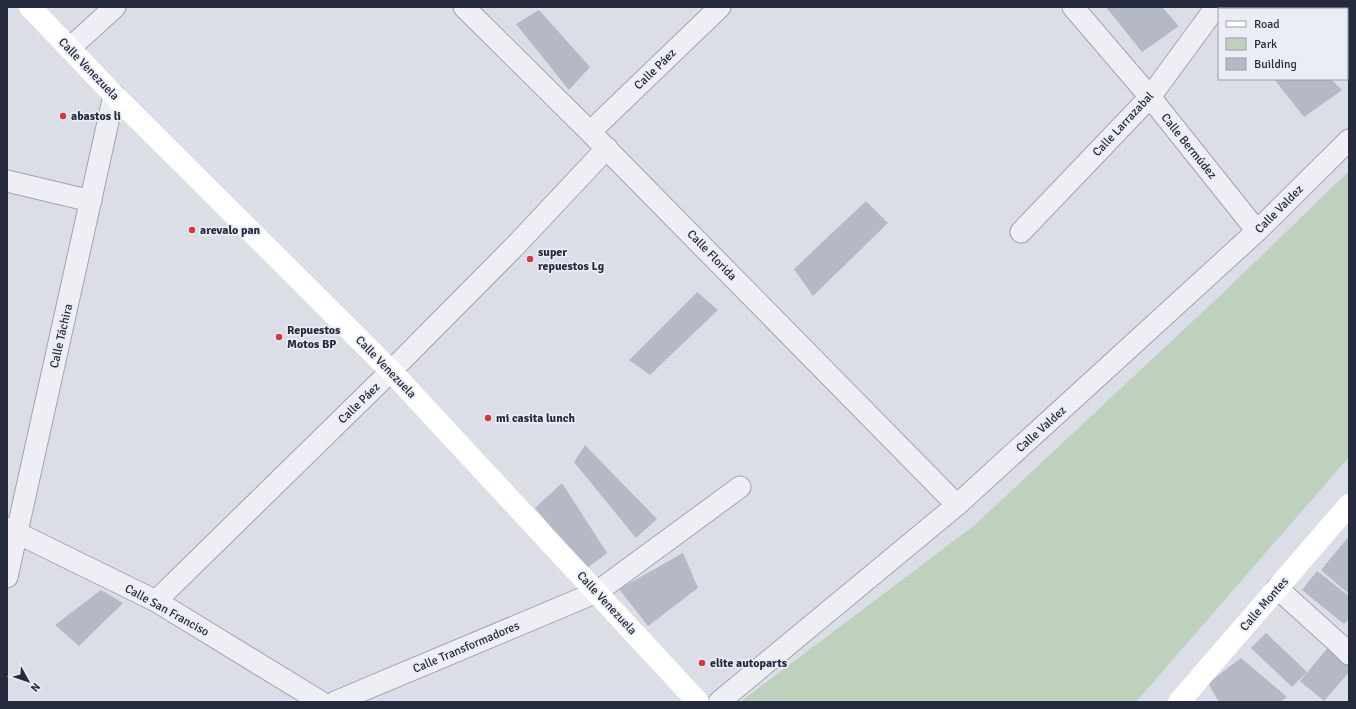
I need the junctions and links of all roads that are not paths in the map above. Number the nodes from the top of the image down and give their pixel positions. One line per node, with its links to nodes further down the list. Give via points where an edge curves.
1 (30, 7): 7 (street, Calle Venezuela)
2 (115, 7): 7 (street)
3 (464, 7): 10 (street, Calle Florida)
4 (720, 7): 10 (street, Calle Páez)
5 (1074, 7): 9 (street, Calle Bermúdez)
6 (1216, 7): 9 (street, Calle Larrazabal)
7 (70, 48): 8 (street, Calle Venezuela)
8 (114, 95): 14 (street, Calle Táchira); 17 (street, Calle Venezuela)
9 (1150, 97): 15 (street, Calle Bermúdez); 16 (street, Calle Larrazabal)
10 (590, 132): 12 (street, Calle Florida)
11 (1349, 140): 15 (street, Calle Valdez)
12 (607, 148): 17 (street, Calle Páez); 19 (street, Calle Florida)
13 (7, 181): 14 (street)
14 (91, 201): 21 (street, Calle Táchira)
15 (1257, 231): 19 (street, Calle Valdez)
16 (1021, 232)
17 (391, 371): 24 (street, Calle Venezuela); 25 (street, Calle Páez)
18 (740, 487): 24 (street, Calle Transformadores)
19 (957, 505): 30 (street, Calle Valdez)
20 (1349, 505): 23 (street, Calle Montes)
21 (12, 531): 22 (street, Calle Táchira); 25 (street, Calle San Franciso)
22 (7, 576)
23 (1277, 588): 26 (street); 31 (street, Calle Montes)
24 (597, 592): 28 (street, Calle Transformadores); 29 (street, Calle Venezuela)
25 (156, 601): 27 (street, Calle San Franciso)
26 (1346, 644)
27 (321, 702)
28 (335, 702)
29 (698, 702)
30 (719, 702)
31 (1179, 702)

